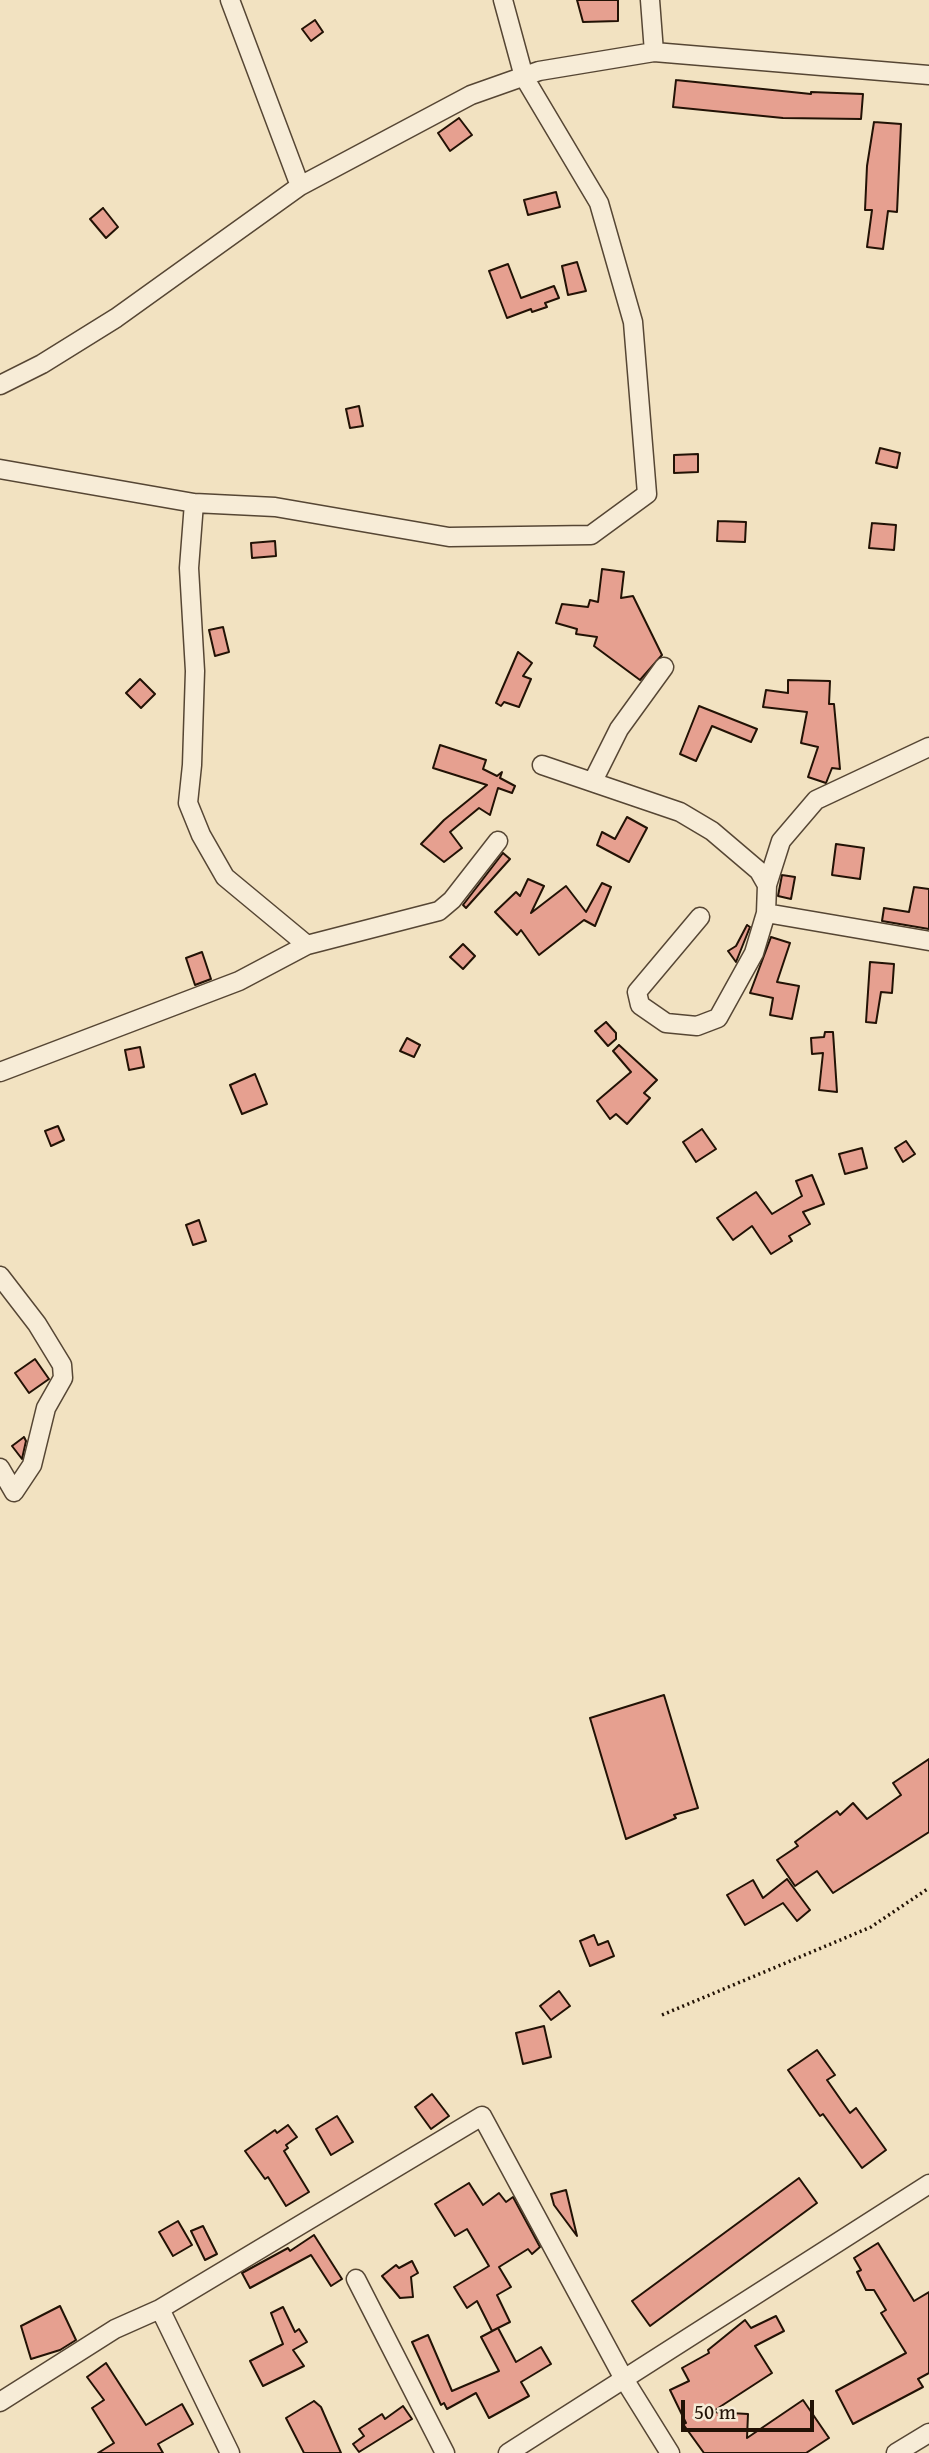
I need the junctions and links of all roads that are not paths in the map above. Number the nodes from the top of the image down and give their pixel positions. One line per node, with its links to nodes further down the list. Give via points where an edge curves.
1 (230, 0): 7 (street)
2 (503, 0): 6 (street)
3 (650, 0): 4 (street)
4 (654, 52): 5 (street); 6 (street)
5 (929, 75)
6 (524, 77): 7 (street, via 471,95); 10 (street, via 599,203 633,322 647,494 591,535 531,538 449,537 275,507)
7 (300, 186): 8 (street, via 116,318)
8 (0, 385)
9 (0, 469): 10 (street)
10 (194, 503): 20 (street, via 189,568 195,671 188,803 225,877)
11 (664, 667): 14 (street, via 619,729)
12 (929, 747): 16 (street, via 816,800 780,841)
13 (542, 765): 14 (street)
14 (593, 781): 16 (street, via 680,812 712,831 759,870)
15 (498, 841): 20 (street, via 439,911)
16 (767, 884): 17 (street)
17 (766, 913): 18 (street, via 754,953 718,1018 697,1026 666,1023 640,1005 637,992); 19 (street)
18 (700, 917)
19 (929, 941)
20 (307, 945): 21 (street, via 239,981)
21 (0, 1072)
22 (0, 1276): 23 (street, via 37,1324 62,1365 63,1378 46,1408 32,1465 14,1492)
23 (0, 1468)
24 (929, 2184): 27 (street)
25 (356, 2279): 31 (street)
26 (160, 2309): 27 (street, via 482,2116); 28 (street, via 96,2339); 30 (street)
27 (624, 2379): 32 (street); 33 (street)
28 (0, 2402)
29 (929, 2433): 34 (street)
30 (230, 2453)
31 (445, 2453)
32 (508, 2453)
33 (670, 2453)
34 (896, 2453)

